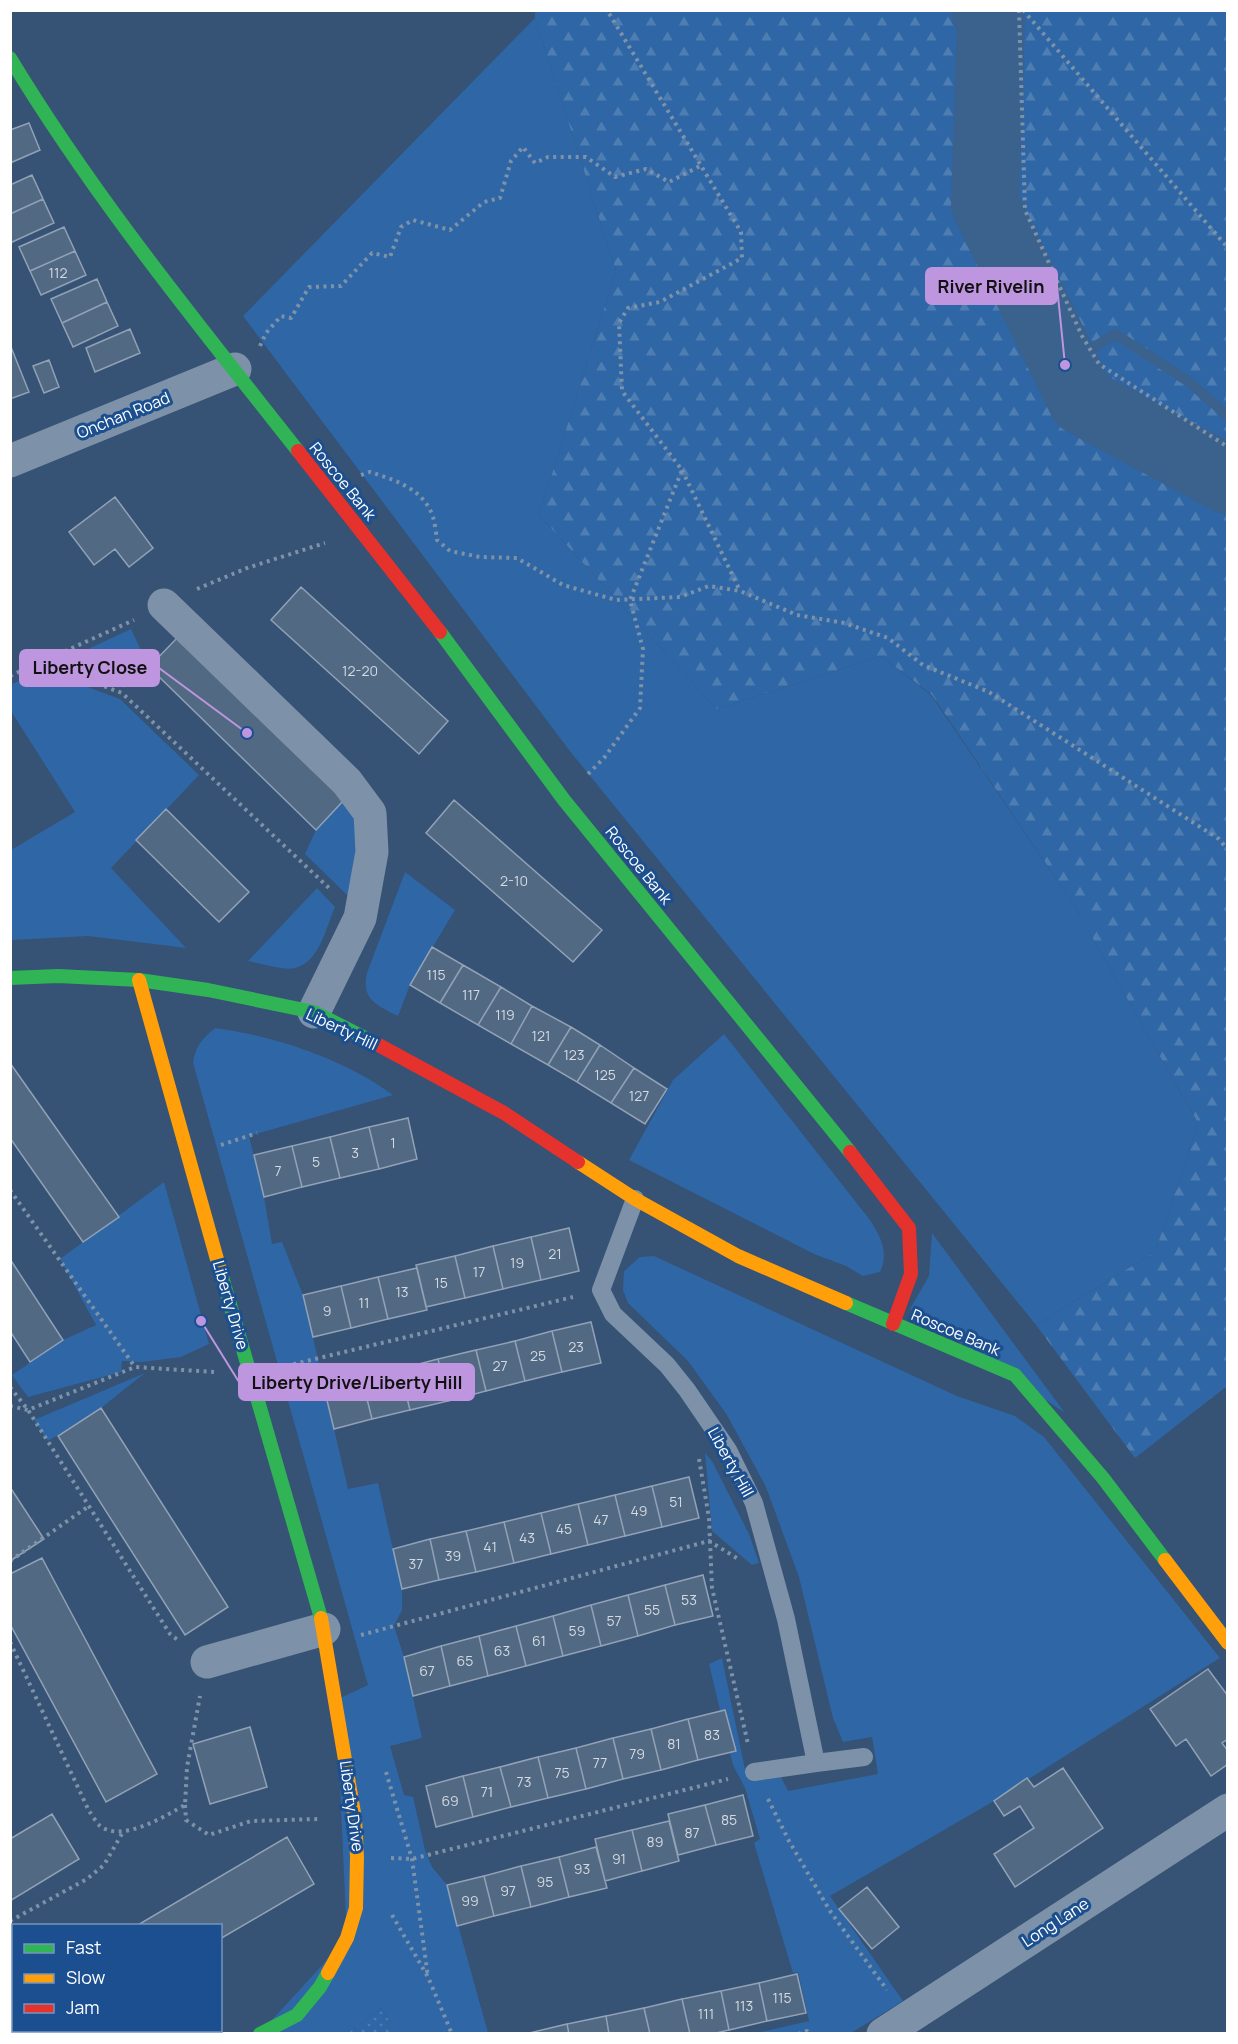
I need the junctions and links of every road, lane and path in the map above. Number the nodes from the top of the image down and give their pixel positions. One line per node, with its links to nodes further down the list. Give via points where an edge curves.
1 (607, 10): 4 (path)
2 (1021, 10): 5 (path); 7 (path, via 1025,210 1082,336 1099,364)
3 (10, 58): 6 (street, Roscoe Bank, via 83,170 205,333)
4 (702, 165): 6 (path, via 669,182 646,169 615,177 586,157 548,157 535,163 523,147 511,161 500,198 484,202 450,230 413,220 401,227 390,257 372,253 340,286 309,287 291,318 281,316); 9 (path, via 741,232 742,258 660,302 628,308 619,323 622,391)
5 (1227, 248)
6 (247, 359): 8 (street, Onchan Road); 15 (street, Roscoe Bank, via 415,599)
7 (1227, 447)
8 (10, 461)
9 (682, 470): 11 (path); 12 (path)
10 (370, 471): 12 (path, via 418,493 433,516 437,540 450,551 518,558 563,585 616,600)
11 (740, 591): 12 (path, via 709,586 680,597); 16 (path, via 797,615 844,623 888,638 923,665 989,693 1219,839)
12 (630, 600): 15 (path, via 643,649 640,708 604,758)
13 (164, 605): 17 (street, via 347,782 370,813 372,852)
14 (41, 663): 17 (path, via 122,693)
15 (564, 800): 24 (street, Roscoe Bank, via 711,977 909,1228 911,1274)
16 (1227, 850)
17 (360, 918): 20 (street)
18 (10, 978): 19 (street, Liberty Hill)
19 (139, 980): 20 (street, Liberty Hill); 27 (street, Liberty Drive)
20 (314, 1012): 22 (street, Liberty Hill, via 504,1113)
21 (10, 1190): 26 (path)
22 (635, 1199): 24 (street, Liberty Hill, via 738,1256); 29 (lane, Liberty Hill, via 601,1290 613,1314 667,1365)
23 (557, 1301): 25 (path)
24 (893, 1324): 38 (street, Roscoe Bank, via 1015,1375 1103,1478)
25 (313, 1359)
26 (135, 1367): 27 (path); 31 (path)
27 (251, 1374): 35 (street, Liberty Drive)
28 (10, 1387): 31 (path)
29 (696, 1402): 33 (path, via 693,1438 709,1518); 41 (lane, Liberty Hill, via 728,1450 754,1503 786,1619)
30 (10, 1406): 31 (path)
31 (28, 1410): 32 (path)
32 (89, 1506): 34 (path); 39 (path, via 170,1634)
33 (709, 1541): 36 (path); 43 (path, via 712,1588)
34 (10, 1561)
35 (324, 1629): 39 (street); 46 (street, Liberty Drive)
36 (356, 1637)
37 (10, 1642): 47 (path, via 88,1811 101,1827)
38 (1227, 1642)
39 (207, 1662): 44 (path, via 187,1767)
40 (864, 1757): 41 (lane)
41 (816, 1762): 43 (lane)
42 (386, 1771): 49 (path)
43 (754, 1772): 49 (path); 53 (path)
44 (185, 1805): 46 (path, via 186,1820 209,1835 252,1821); 47 (path, via 154,1822)
45 (1227, 1810): 53 (street, Long Lane)
46 (355, 1819): 48 (street, Liberty Drive)
47 (123, 1832): 51 (path, via 104,1864 87,1879)
48 (357, 1857): 49 (path); 54 (street, Liberty Drive, via 356,1908 347,1938 320,1987 297,2015)
49 (412, 1859): 52 (path)
50 (387, 1907): 52 (path)
51 (10, 1921)
52 (429, 1977): 55 (path)
53 (895, 2026)
54 (260, 2034)
55 (452, 2034)
56 (798, 2034): 57 (path)
57 (810, 2034)

